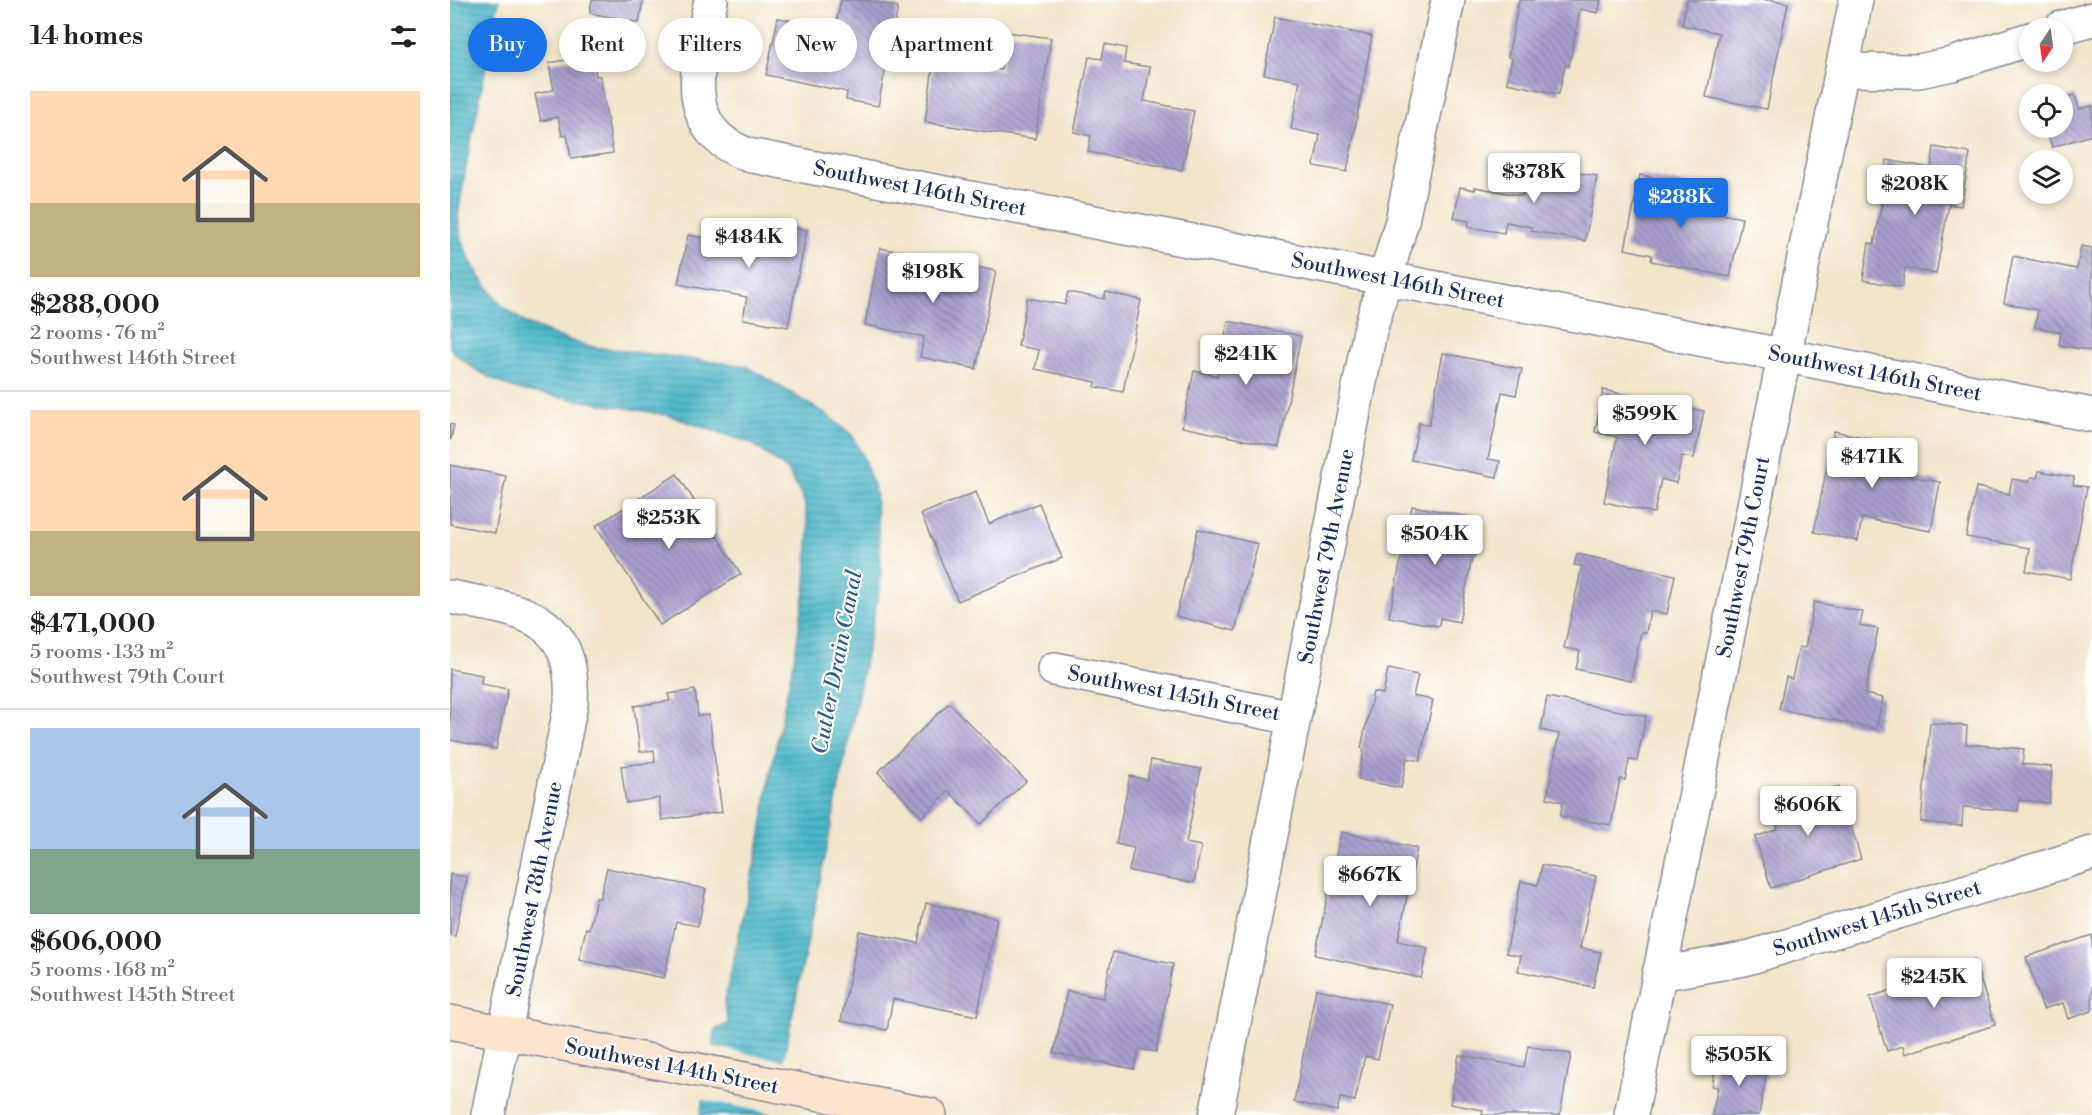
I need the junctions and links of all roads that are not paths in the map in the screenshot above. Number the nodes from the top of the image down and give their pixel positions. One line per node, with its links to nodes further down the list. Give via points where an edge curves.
1 (711, 0): 8 (street, Southwest 146th Street, via 698,65 702,114 725,144 748,154)
2 (1448, 0): 8 (street, Southwest 79th Avenue, via 1402,221)
3 (1856, 0): 7 (street, Southwest 79th Court)
4 (2092, 19): 5 (street)
5 (2073, 25)
6 (2019, 43): 7 (street, via 1919,71)
7 (1843, 70): 9 (street, Southwest 79th Court)
8 (1386, 278): 9 (street, Southwest 146th Street); 13 (street, Southwest 79th Avenue, via 1370,331)
9 (1784, 357): 10 (street, Southwest 146th Street); 15 (street, Southwest 79th Court)
10 (2092, 415)
11 (450, 597): 17 (street, Southwest 78th Avenue, via 496,606 536,620 556,635 566,653 572,683)
12 (1054, 669): 13 (street, Southwest 145th Street)
13 (1293, 718): 20 (street, Southwest 79th Avenue)
14 (2092, 853): 15 (street, Southwest 145th Street, via 1743,959)
15 (1659, 974): 21 (street, Southwest 79th Court)
16 (450, 1022): 17 (street, Southwest 144th Street)
17 (505, 1032): 18 (street, Southwest 78th Avenue); 19 (street, Southwest 144th Street)
18 (488, 1115)
19 (930, 1115)
20 (1216, 1115)
21 (1631, 1115)

